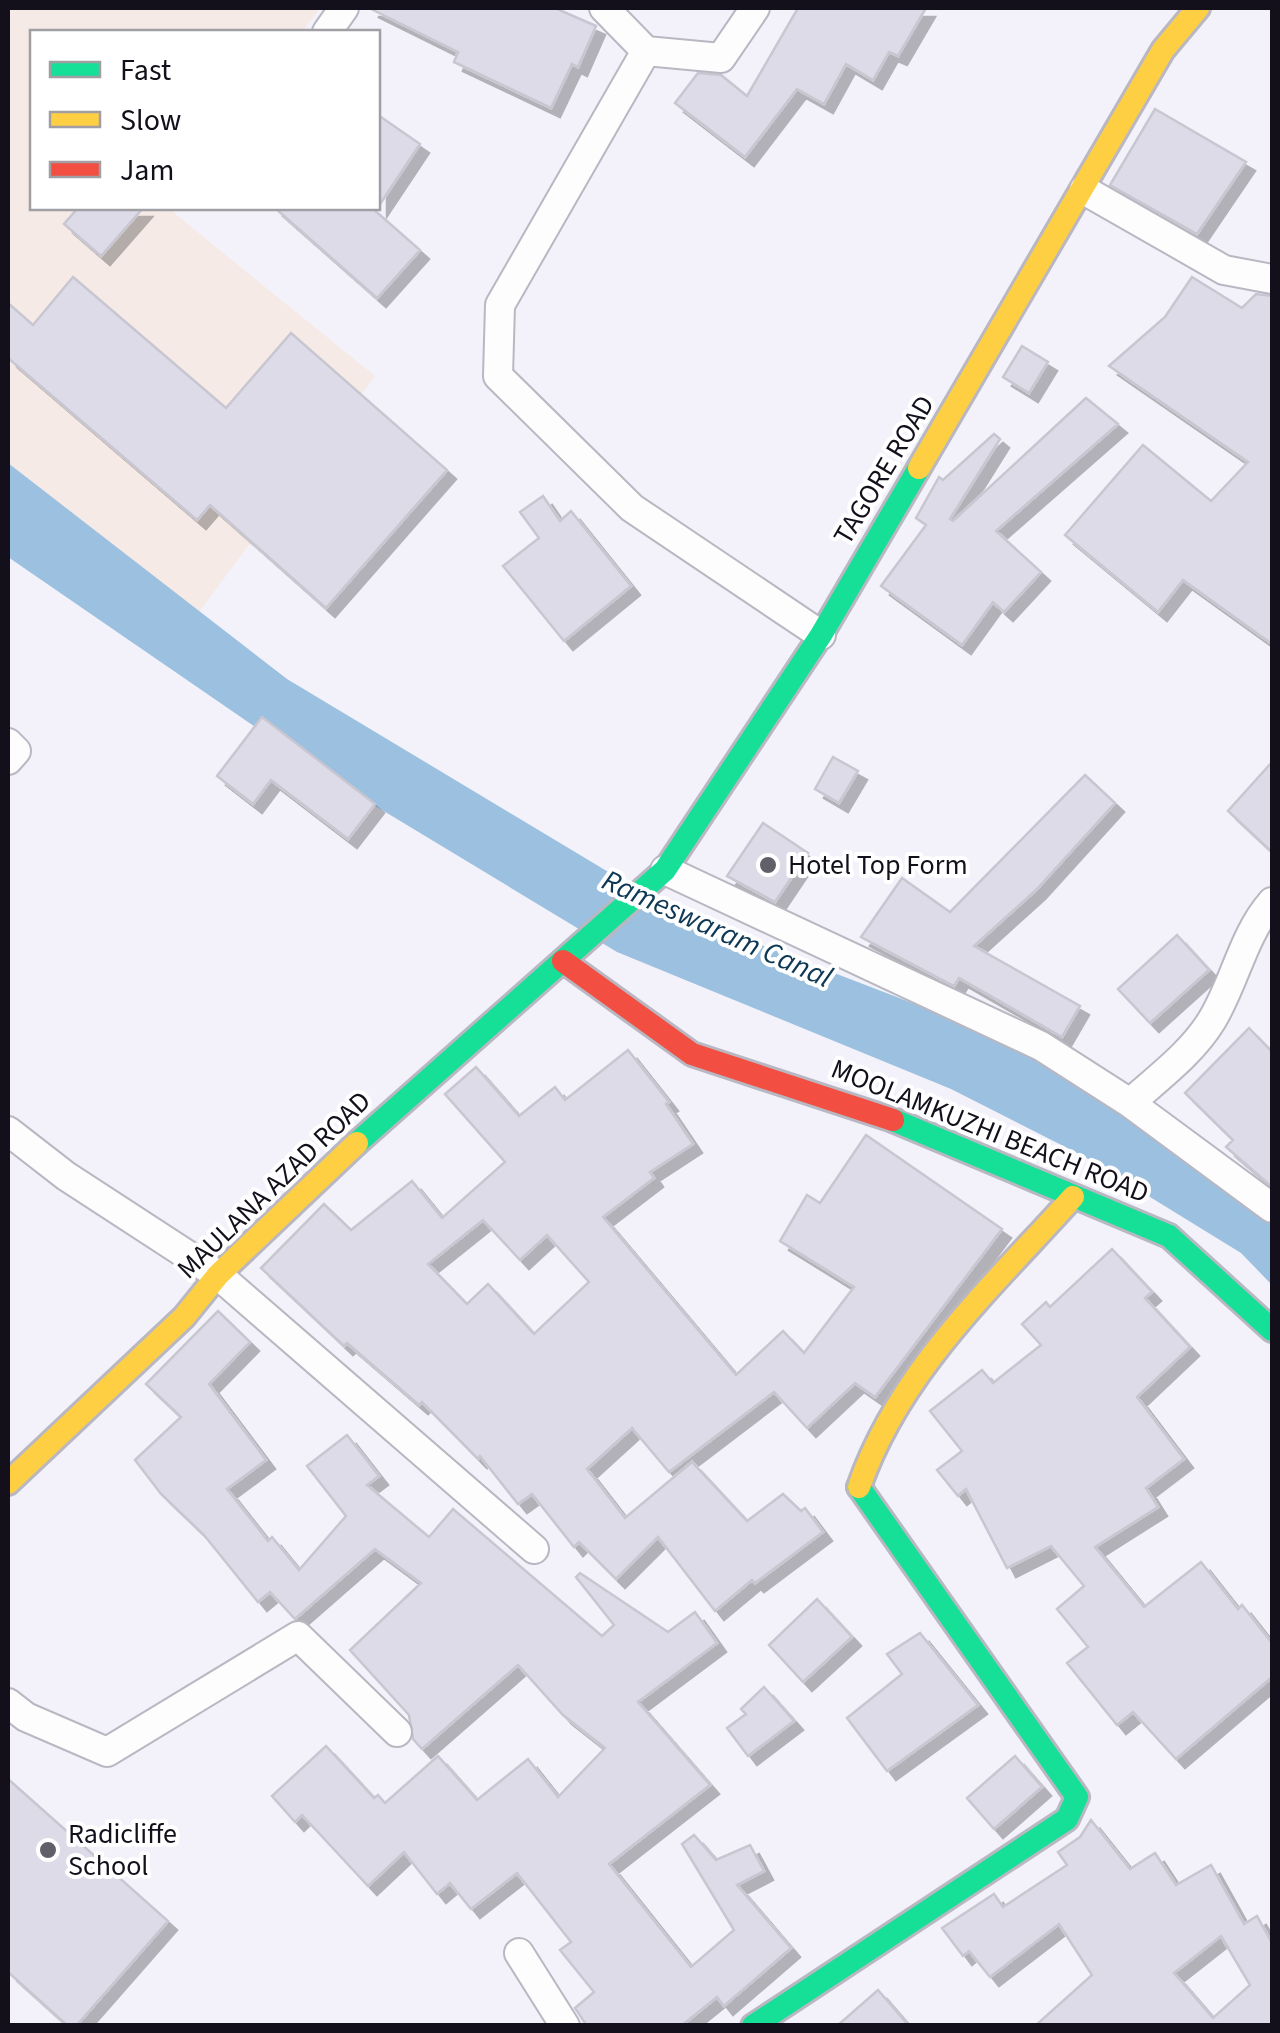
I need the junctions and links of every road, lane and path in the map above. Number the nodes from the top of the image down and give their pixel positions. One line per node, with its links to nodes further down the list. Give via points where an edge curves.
1 (344, 8): 5 (street)
2 (604, 8): 6 (street)
3 (755, 8): 6 (street, via 721,58)
4 (1198, 8): 7 (street, TAGORE ROAD, via 1163,50)
5 (328, 30)
6 (646, 51): 9 (street, via 500,304 498,376 632,508)
7 (1084, 190): 8 (street, via 1224,270); 9 (street, TAGORE ROAD)
8 (1272, 279)
9 (821, 635): 12 (street, TAGORE ROAD)
10 (8, 743): 11 (street, via 16,751)
11 (8, 760)
12 (661, 873): 14 (street, TAGORE ROAD); 16 (street, via 1042,1046)
13 (1272, 902): 16 (street, via 1213,1019 1190,1050)
14 (592, 940): 15 (street, MAULANA AZAD ROAD)
15 (562, 961): 18 (street, MOOLAMKUZHI BEACH ROAD, via 692,1054 877,1113); 20 (street, MAULANA AZAD ROAD)
16 (1130, 1103): 19 (street)
17 (8, 1131): 20 (street)
18 (1073, 1197): 21 (street, MOOLAMKUZHI BEACH ROAD, via 1169,1236); 28 (street, via 930,1362 866,1454 858,1486 1077,1797 1067,1819)
19 (1272, 1208)
20 (218, 1275): 22 (street, MAULANA AZAD ROAD, via 184,1318); 23 (street)
21 (1272, 1330)
22 (8, 1483)
23 (534, 1549)
24 (8, 1703): 25 (street, via 26,1718 106,1752 298,1636)
25 (398, 1732)
26 (519, 1952): 27 (street)
27 (565, 2026)
28 (753, 2026)

